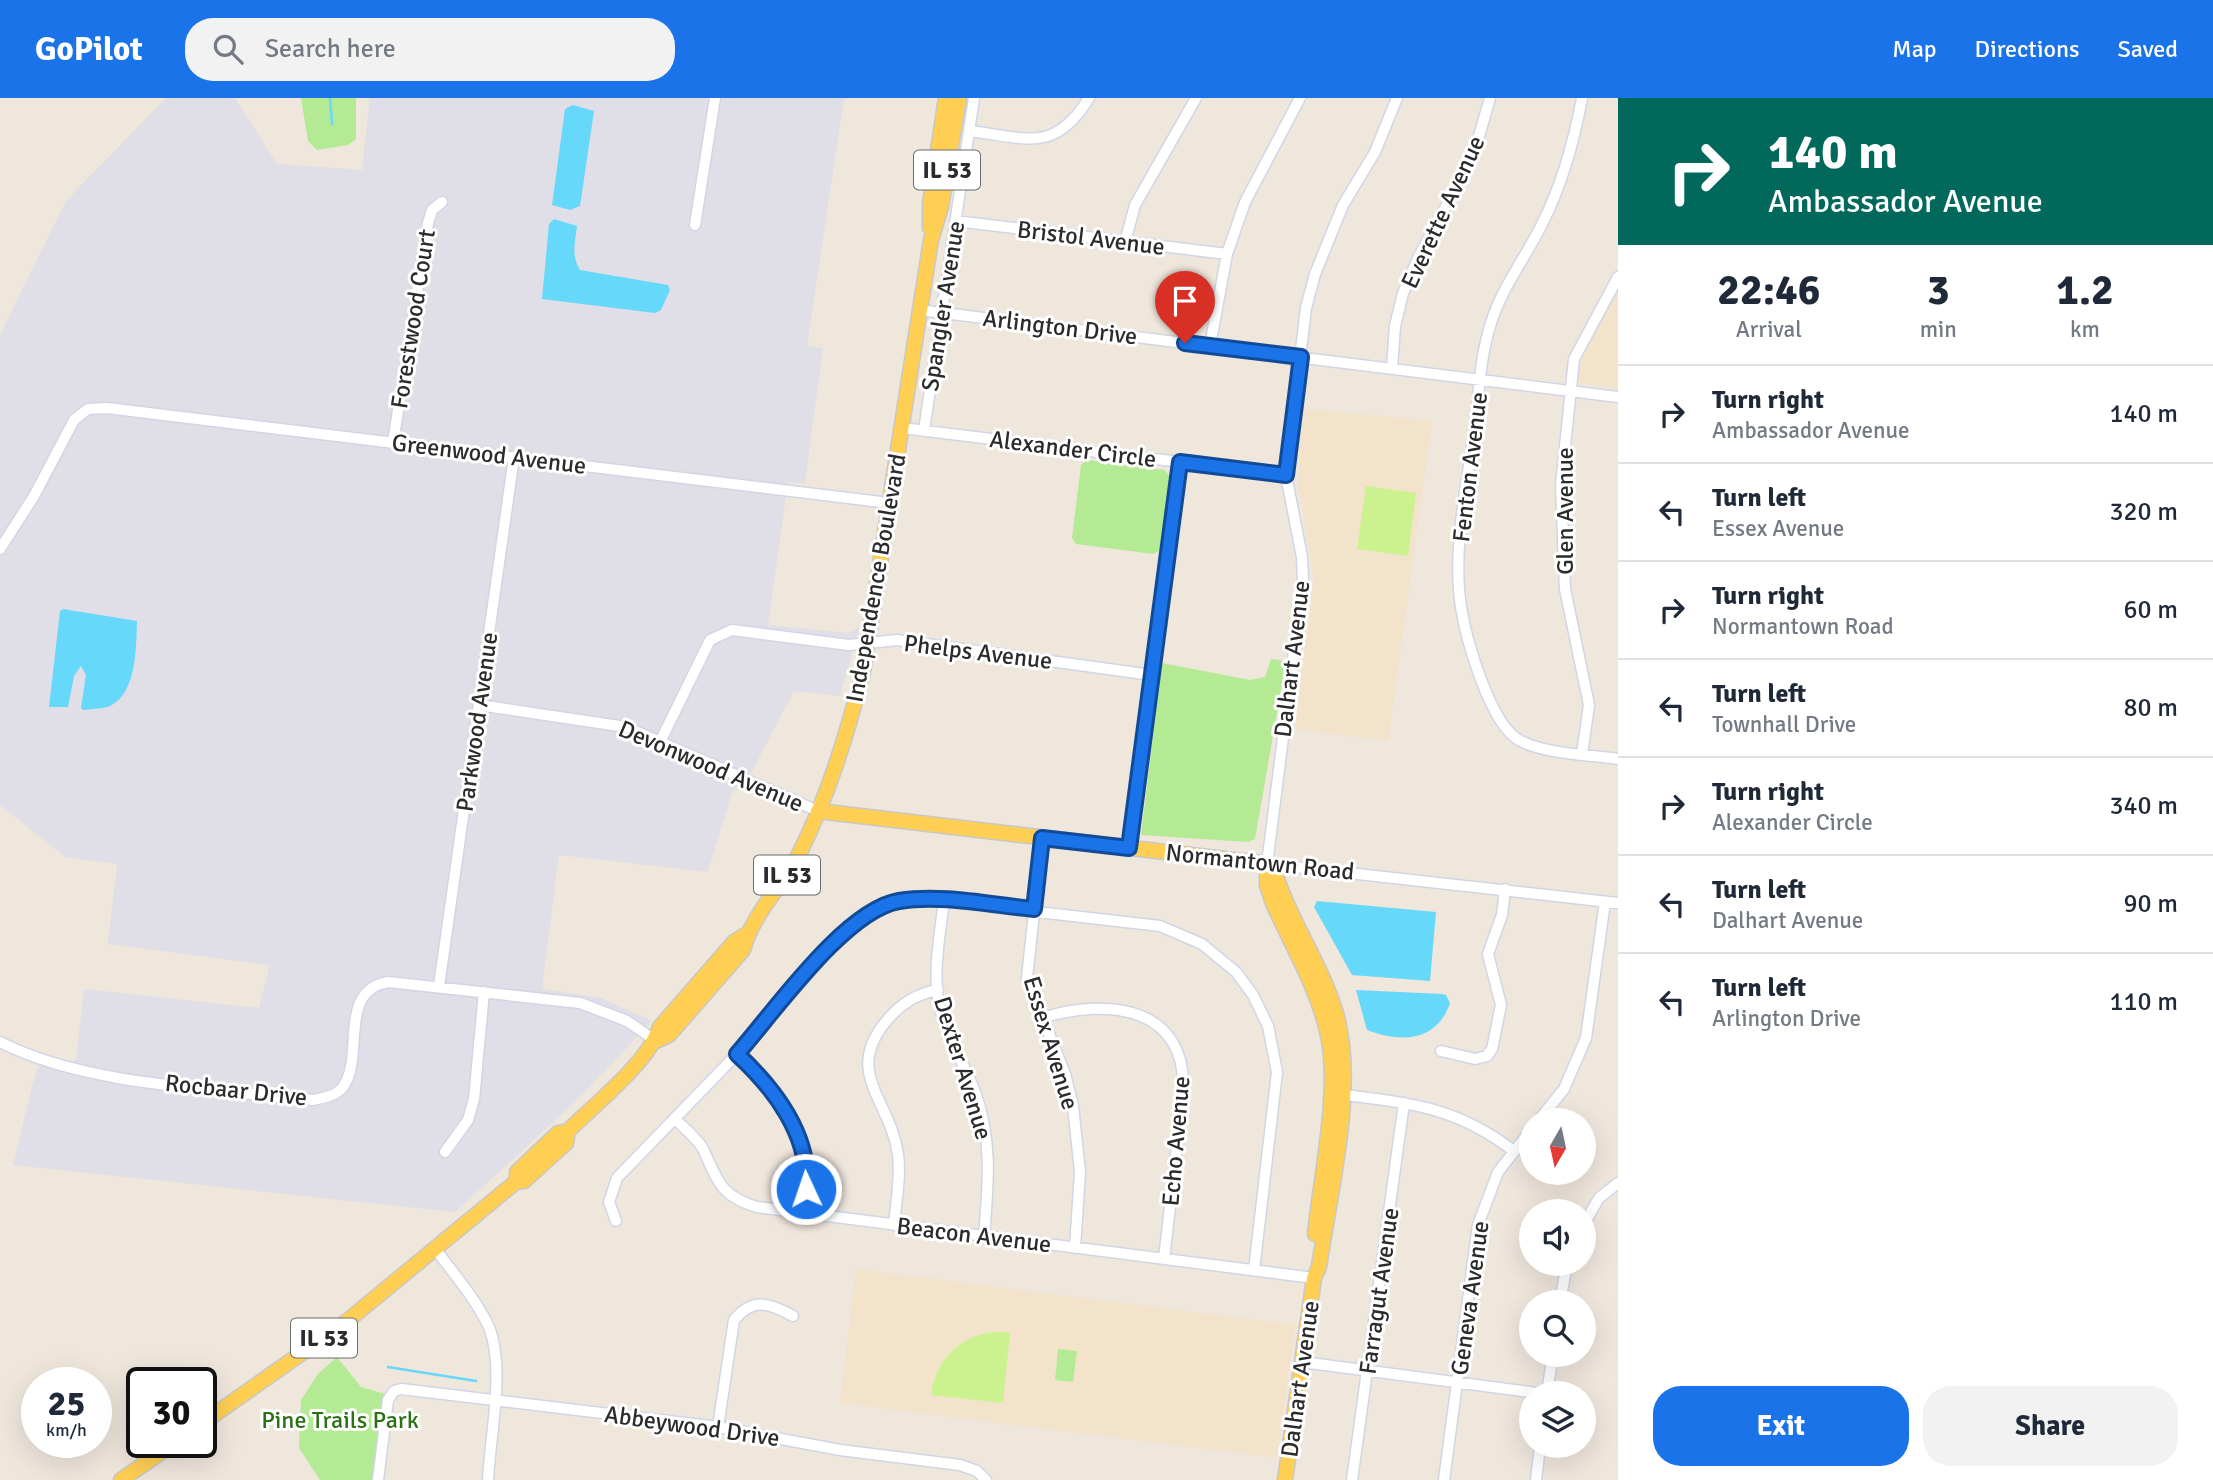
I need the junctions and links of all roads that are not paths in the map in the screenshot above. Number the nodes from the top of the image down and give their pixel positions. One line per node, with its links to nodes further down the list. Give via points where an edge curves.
1 (715, 98): 14 (street)
2 (946, 98): 15 (main road, Independence Boulevard / IL 53, via 930,204)
3 (959, 98): 15 (main road, Independence Boulevard / IL 53, via 942,207)
4 (974, 98): 11 (street, Spangler Avenue)
5 (1089, 98): 11 (street, via 1066,128 1050,137)
6 (1196, 98): 16 (street, via 1135,205)
7 (1300, 98): 17 (street, via 1245,202)
8 (1397, 98): 22 (street, Dalhart Avenue, via 1376,152 1343,205 1315,274)
9 (1490, 98): 23 (street, Everette Avenue, via 1473,157 1403,293)
10 (1582, 98): 24 (street, Fenton Avenue, via 1550,206 1491,320)
11 (970, 131): 13 (street, Spangler Avenue)
12 (442, 202): 29 (street, Forestwood Court, via 432,210 428,223)
13 (956, 221): 16 (street, Bristol Avenue); 20 (street, Spangler Avenue)
14 (695, 225)
15 (930, 240): 19 (main road, Independence Boulevard / IL 53)
16 (1125, 242): 17 (street, Bristol Avenue)
17 (1227, 254): 21 (street)
18 (1618, 278): 25 (street, Glen Avenue, via 1574,359)
19 (919, 310): 20 (street, Arlington Drive); 27 (main road, Independence Boulevard / IL 53)
20 (942, 313): 21 (street, Arlington Drive); 28 (street, Spangler Avenue)
21 (1210, 346): 22 (street, Arlington Drive)
22 (1301, 357): 23 (street, Arlington Drive); 32 (street, Dalhart Avenue)
23 (1392, 368): 24 (street, Arlington Drive)
24 (1481, 380): 25 (street, Arlington Drive); 39 (street, Fenton Avenue, via 1459,567 1469,643 1503,724 1518,740)
25 (1572, 390): 26 (street, Arlington Drive); 39 (street, Glen Avenue, via 1560,520 1565,589 1589,705)
26 (1618, 397)
27 (902, 428): 28 (street, Alexander Circle); 33 (main road, Independence Boulevard / IL 53)
28 (924, 430): 31 (street, Alexander Circle)
29 (393, 442): 30 (street, Greenwood Avenue); 34 (street, Greenwood Avenue, via 88,409 74,419)
30 (514, 457): 33 (street, Greenwood Avenue); 37 (street, Parkwood Avenue)
31 (1180, 462): 32 (street, Alexander Circle); 36 (street)
32 (1286, 475): 44 (street, Dalhart Avenue, via 1303,580)
33 (889, 503): 35 (main road, Independence Boulevard / IL 53)
34 (0, 549)
35 (868, 642): 36 (street, Phelps Avenue, via 897,640); 38 (street, Phelps Avenue, via 849,645 732,630 716,636 704,650); 41 (main road, Independence Boulevard / IL 53, via 852,714)
36 (1152, 674): 43 (street)
37 (479, 705): 38 (street, Devonwood Avenue, via 606,722); 50 (street, Parkwood Avenue)
38 (660, 742): 41 (street, Devonwood Avenue)
39 (1581, 754): 40 (street, Fenton Avenue)
40 (1618, 759)
41 (818, 811): 42 (main road, Normantown Road); 54 (main road, Independence Boulevard / IL 53, via 789,871 747,934 734,942 660,1027)
42 (1042, 838): 43 (main road, Normantown Road); 49 (street, Essex Avenue)
43 (1129, 848): 44 (main road, Normantown Road)
44 (1267, 864): 45 (street, Normantown Road); 58 (main road, Dalhart Avenue, via 1273,903 1328,1032)
45 (1505, 889): 47 (street, Normantown Road); 56 (street, via 1502,915 1488,954 1501,1005 1492,1049 1475,1059)
46 (944, 900): 49 (street); 51 (street, Dexter Avenue); 57 (street, via 897,901 852,924)
47 (1605, 902): 48 (street, Normantown Road); 60 (street, via 1586,1038 1564,1089)
48 (1618, 903)
49 (1034, 909): 53 (street, Essex Avenue, via 1027,978); 74 (street, via 1172,930 1214,952 1254,995 1271,1034 1277,1084)
50 (439, 986): 52 (street); 55 (street, Rocbaar Drive, via 388,982 364,995 357,1009 342,1087 313,1100 101,1075 48,1062)
51 (938, 990): 69 (street, via 902,1004 871,1040 869,1050 867,1066 898,1155); 70 (street, Dexter Avenue, via 941,1013 975,1092 986,1132 990,1164)
52 (484, 992): 54 (street, via 603,1009); 64 (street, via 474,1099 468,1120)
53 (1042, 1018): 71 (street, Essex Avenue, via 1065,1074 1078,1135); 73 (street, Echo Avenue, via 1083,1007 1135,1013 1159,1025 1179,1050 1185,1070)
54 (656, 1041): 72 (main road, Independence Boulevard / IL 53, via 568,1131 558,1133 517,1172 517,1181)
55 (0, 1042)
56 (1441, 1051)
57 (737, 1054): 61 (street); 67 (street, via 775,1093 804,1155 808,1172)
58 (1338, 1094): 59 (street); 75 (main road, Dalhart Avenue, via 1311,1265)
59 (1404, 1103): 63 (street, via 1468,1119); 78 (street, Farragut Avenue)
60 (1549, 1108)
61 (676, 1120): 67 (street, Beacon Avenue, via 702,1147 723,1190 739,1202); 68 (street, via 617,1178 609,1202)
62 (1519, 1144): 63 (street, Geneva Avenue)
63 (1514, 1150): 79 (street, Geneva Avenue, via 1498,1172 1478,1225)
64 (445, 1152)
65 (1618, 1183): 66 (street)
66 (1596, 1203)
67 (804, 1214): 69 (street, Beacon Avenue)
68 (616, 1221)
69 (894, 1225): 70 (street, Beacon Avenue)
70 (984, 1236): 71 (street, Beacon Avenue)
71 (1075, 1248): 73 (street, Beacon Avenue)
72 (436, 1250): 81 (street, via 488,1326 495,1347); 82 (main road, Independence Boulevard / IL 53, via 346,1322)
73 (1164, 1259): 74 (street, Beacon Avenue)
74 (1254, 1270): 75 (street, Beacon Avenue)
75 (1314, 1279): 77 (main road, Dalhart Avenue)
76 (793, 1316): 83 (street, via 775,1306 758,1304 744,1308 734,1320)
77 (1302, 1362): 78 (street); 90 (main road, Dalhart Avenue)
78 (1368, 1370): 79 (street); 91 (street, Farragut Avenue)
79 (1457, 1382): 80 (street); 92 (street, Geneva Avenue)
80 (1519, 1391)
81 (495, 1399): 83 (street, Abbeywood Drive); 87 (street, Abbeywood Drive, via 394,1391 388,1400); 88 (street)
82 (217, 1413)
83 (718, 1427): 89 (street, Abbeywood Drive, via 840,1450 960,1465)
84 (153, 1458): 86 (main road)
85 (1539, 1458): 93 (street)
86 (121, 1480)
87 (378, 1480)
88 (488, 1480)
89 (986, 1480)
90 (1285, 1480)
91 (1352, 1480)
92 (1444, 1480)
93 (1536, 1480)

